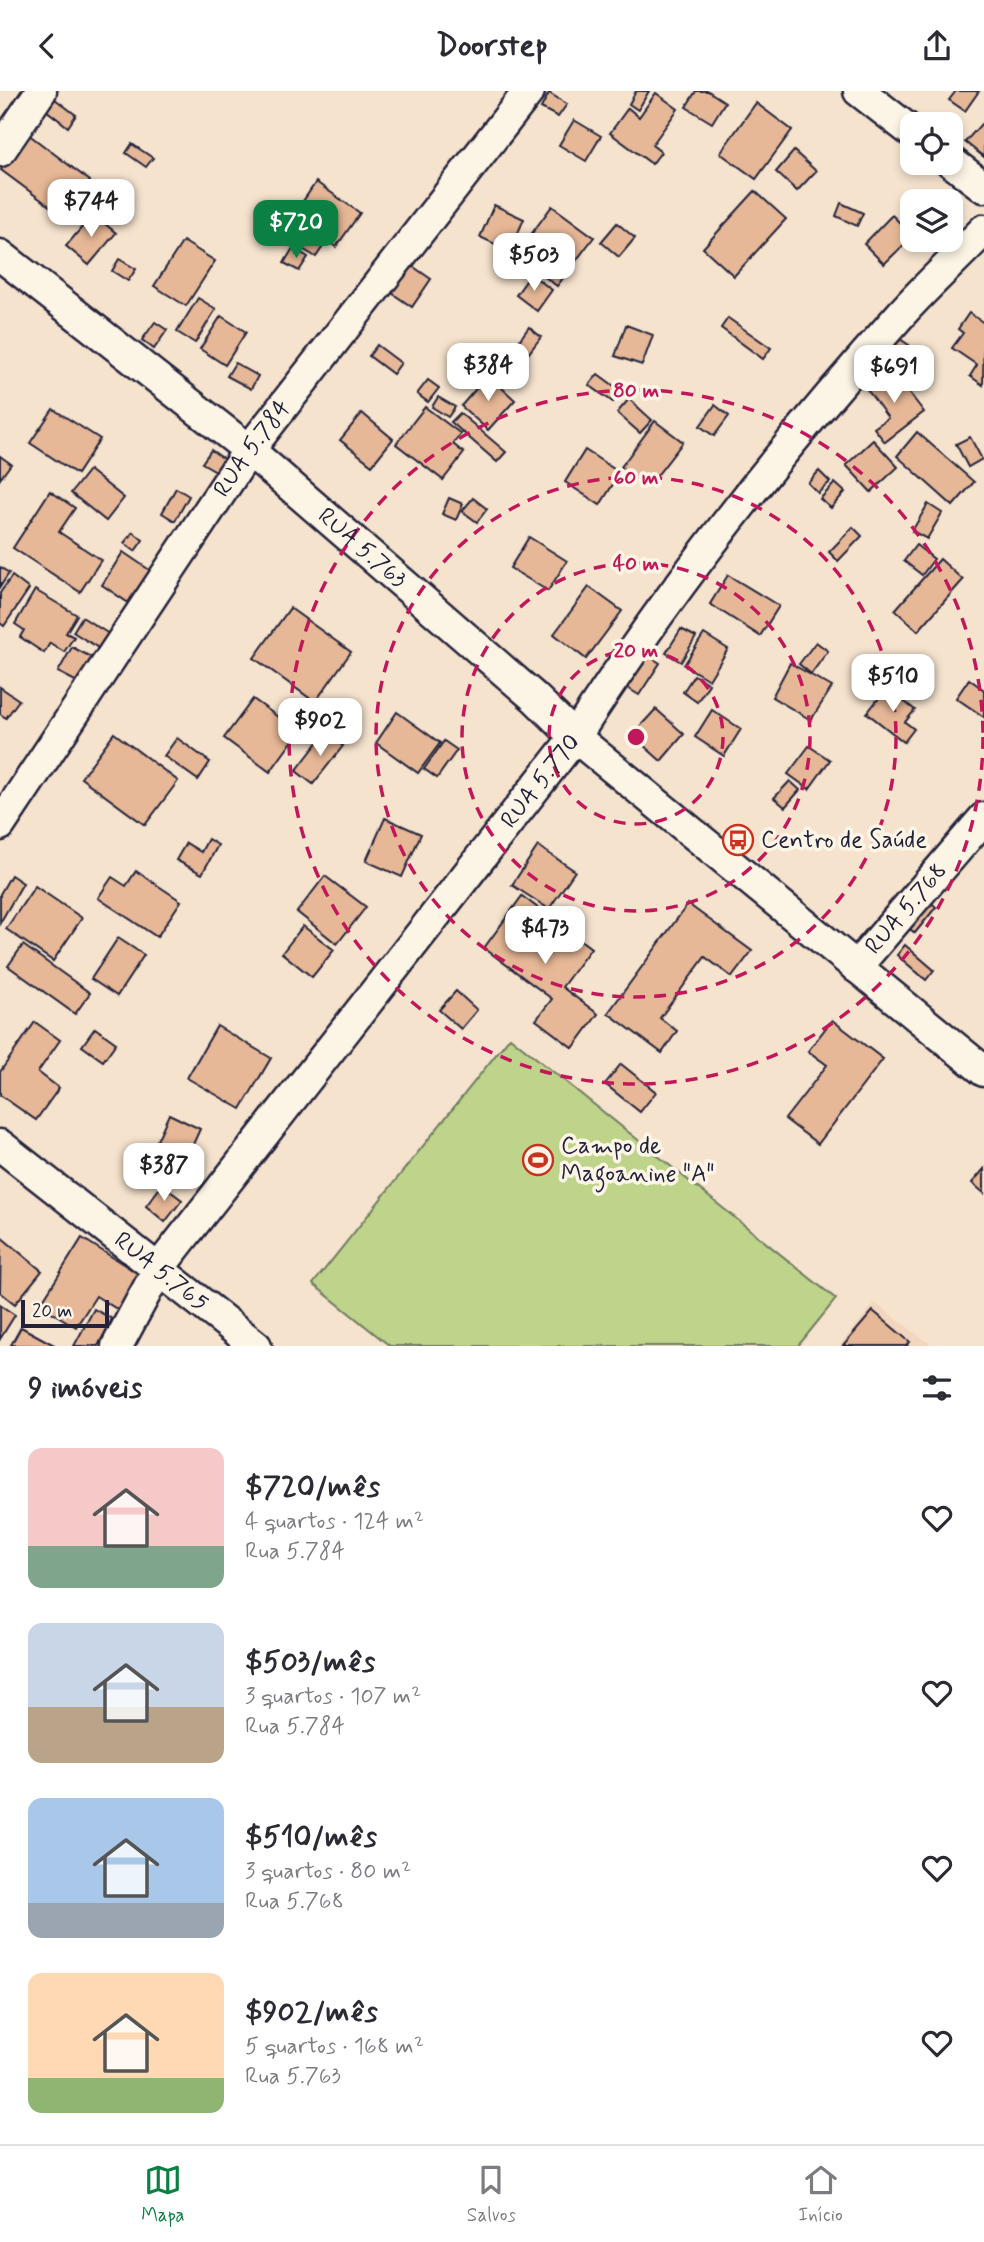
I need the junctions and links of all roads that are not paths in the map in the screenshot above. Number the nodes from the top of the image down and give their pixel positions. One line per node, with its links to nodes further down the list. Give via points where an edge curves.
1 (41, 91): 5 (street)
2 (529, 91): 10 (street, RUA 5.784)
3 (859, 91): 4 (street)
4 (900, 123)
5 (0, 151)
6 (963, 171): 7 (street)
7 (984, 187)
8 (984, 230): 11 (street, RUA 5.770, via 904,312 768,469 683,579)
9 (0, 255): 10 (street, RUA 5.763)
10 (249, 450): 11 (street, RUA 5.763); 13 (street, RUA 5.784)
11 (575, 737): 14 (street, RUA 5.763); 17 (street, RUA 5.770)
12 (984, 818): 14 (street, RUA 5.768)
13 (0, 825)
14 (856, 967): 15 (street, RUA 5.763)
15 (984, 1071)
16 (0, 1145): 17 (street, RUA 5.765)
17 (159, 1268): 18 (street, RUA 5.770); 19 (street, RUA 5.765)
18 (117, 1346)
19 (256, 1346)

